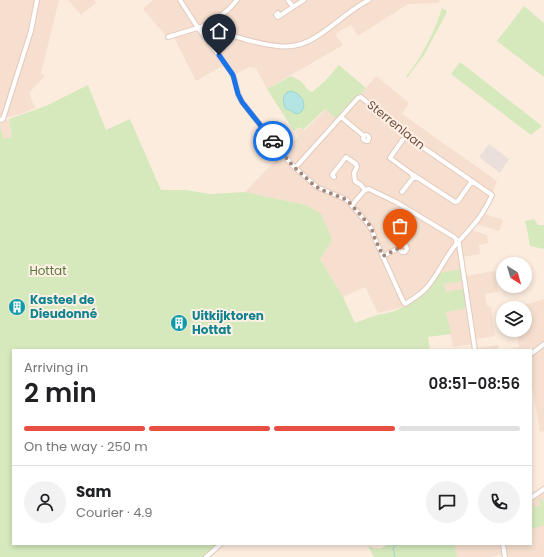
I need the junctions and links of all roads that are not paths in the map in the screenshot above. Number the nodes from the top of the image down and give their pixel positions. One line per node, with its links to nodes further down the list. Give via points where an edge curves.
1 (37, 0): 13 (street, via 31,31)
2 (180, 0): 10 (street)
3 (288, 0): 7 (street)
4 (304, 0): 7 (street)
5 (369, 0): 9 (street, via 350,11 317,37 294,46 270,46)
6 (234, 1): 9 (street, via 228,10)
7 (293, 7): 8 (street, via 283,14 278,17 276,15 278,13)
8 (280, 16)
9 (206, 27): 10 (street)
10 (199, 28): 11 (street); 16 (street, via 233,75 242,102)
11 (168, 37)
12 (341, 117): 14 (street, Sterrenlaan, via 361,97); 15 (street); 16 (street, Sterrenlaan)
13 (1, 119)
14 (406, 135): 18 (street, via 390,158); 19 (street, Sterrenlaan)
15 (364, 136)
16 (295, 168): 22 (street, via 317,187 345,199)
17 (334, 177): 20 (street, via 332,175 346,157 356,164 355,182)
18 (415, 177): 19 (street, via 455,202); 21 (street)
19 (472, 181): 23 (street, Sterrenlaan, via 492,195 476,223)
20 (365, 190): 22 (street); 23 (street, via 367,188 396,202 454,237)
21 (402, 192)
22 (352, 205): 25 (street, via 371,227)
23 (458, 242): 25 (street, via 428,287 405,304); 27 (street)
24 (399, 248): 25 (street)
25 (383, 256)
26 (544, 344): 28 (street)
27 (475, 349)
28 (532, 353)
29 (544, 489): 30 (street)
30 (532, 497)
31 (219, 545): 33 (street)
32 (503, 545): 34 (street)
33 (206, 557)
34 (505, 557)

